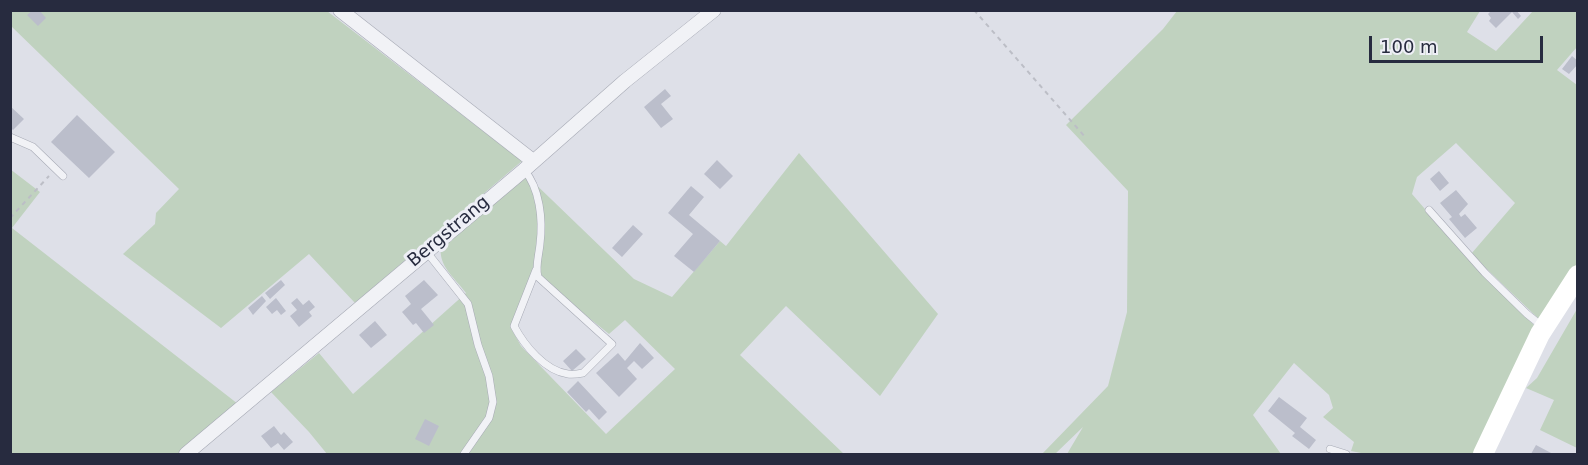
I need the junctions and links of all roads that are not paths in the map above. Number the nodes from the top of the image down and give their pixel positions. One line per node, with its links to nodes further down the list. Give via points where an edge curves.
1 (340, 10): 4 (street)
2 (714, 10): 4 (street, Bergstrang)
3 (10, 137): 5 (lane, via 33,147)
4 (528, 165): 7 (street, Bergstrang); 8 (lane, via 540,214)
5 (63, 176)
6 (1429, 210): 10 (lane, via 1485,273)
7 (426, 250): 12 (street, Bergstrang); 13 (lane, via 468,304 489,376 493,402 489,418)
8 (536, 270): 8 (lane, via 546,285 612,344 583,373 553,369 525,344 514,326)
9 (1578, 274): 10 (main road)
10 (1545, 327): 15 (main road)
11 (1330, 449): 14 (lane)
12 (186, 454)
13 (464, 454)
14 (1346, 454)
15 (1483, 454)

